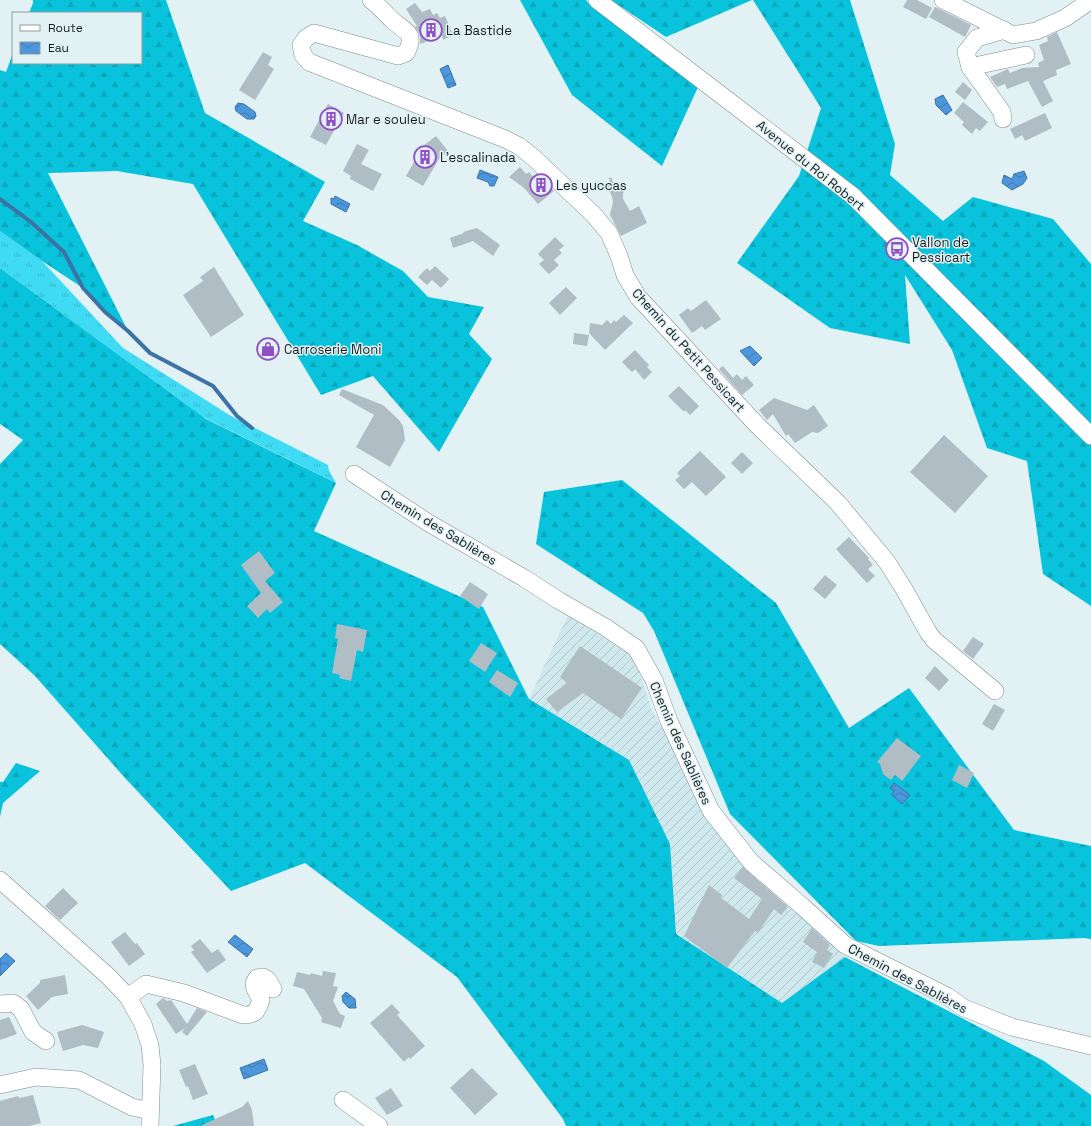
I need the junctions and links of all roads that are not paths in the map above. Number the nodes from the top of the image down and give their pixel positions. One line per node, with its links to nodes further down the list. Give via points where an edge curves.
1 (371, 0): 11 (street, Chemin du Petit Pessicart, via 394,22 407,30 410,47 406,53 398,56 314,33 301,45 303,55 309,62 505,139 534,158 593,214 609,233 625,275 638,297 758,426 842,508 887,562 934,640)
2 (597, 0): 9 (street, Avenue du Roi Robert, via 853,196)
3 (943, 0): 5 (street)
4 (1090, 0): 5 (street, via 1065,18 1036,31 1014,35)
5 (1004, 30): 7 (street, via 977,38 966,52)
6 (1026, 56): 7 (street)
7 (970, 67): 8 (street, via 1002,112)
8 (1002, 119)
9 (1091, 436)
10 (354, 474): 17 (street, Chemin des Sablières, via 426,522 524,578 636,648 654,680 669,721 711,811 752,862 845,945 947,996 964,1008 1012,1027)
11 (995, 691)
12 (0, 880): 14 (street, via 108,976)
13 (272, 989): 14 (street, via 268,980 258,978 254,983 261,1000 258,1010 251,1015 243,1015 184,993 146,984)
14 (128, 997): 20 (street, via 143,1024 150,1045)
15 (0, 1004): 16 (street, via 13,1003 21,1009 33,1032)
16 (46, 1042)
17 (1091, 1046)
18 (0, 1085): 20 (street, via 36,1077 79,1080)
19 (343, 1100): 21 (street)
20 (150, 1119)
21 (379, 1126)

